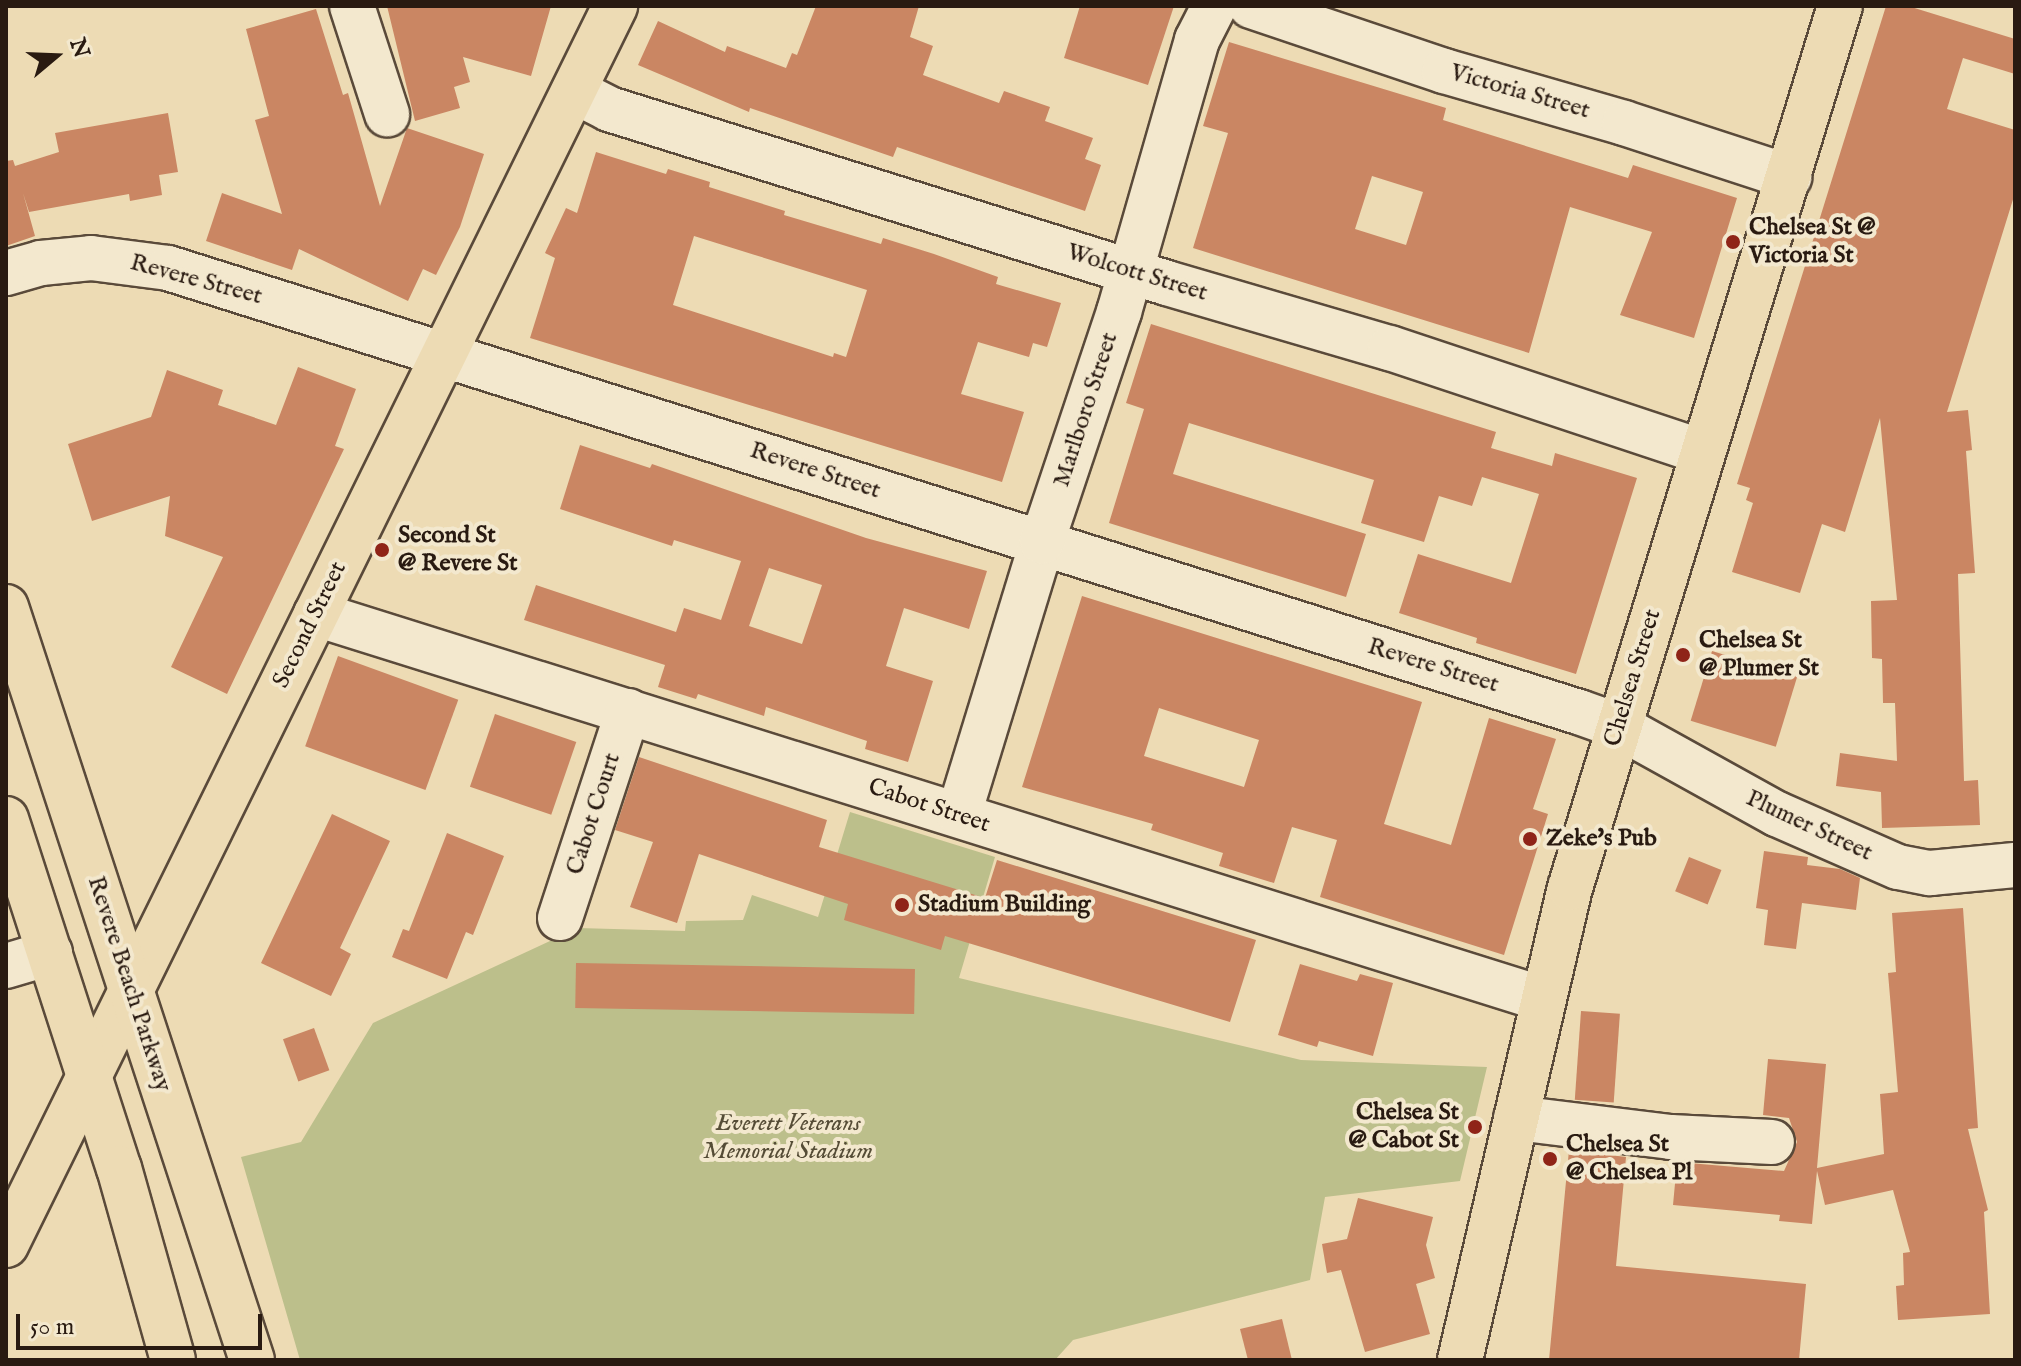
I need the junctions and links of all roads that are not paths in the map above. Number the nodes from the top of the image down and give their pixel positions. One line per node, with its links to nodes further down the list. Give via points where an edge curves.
1 (352, 6): 7 (street)
2 (615, 6): 6 (main road, Second Street)
3 (1214, 6): 9 (street, Marlboro Street, via 1197,40)
4 (1251, 6): 8 (street, Victoria Street)
5 (1840, 6): 8 (main road, Chelsea Street)
6 (574, 91): 9 (street, Wolcott Street, via 620,113); 11 (main road, Second Street)
7 (387, 114)
8 (1789, 177): 12 (main road, Chelsea Street)
9 (1128, 271): 12 (street, Wolcott Street, via 1390,348); 13 (street, Marlboro Street)
10 (6, 273): 11 (street, Revere Street, via 65,259 144,262)
11 (445, 353): 13 (street, Revere Street); 15 (main road, Second Street)
12 (1702, 452): 17 (main road, Chelsea Street)
13 (1042, 542): 17 (street, Revere Street); 18 (street, Marlboro Street)
14 (6, 607): 24 (main road, Revere Beach Parkway)
15 (316, 614): 16 (street, Cabot Street); 24 (main road, Second Street)
16 (628, 711): 18 (street, Cabot Street); 21 (street, Cabot Court)
17 (1618, 726): 20 (street, Plumer Street, via 1777,814 1898,867 1930,873); 25 (main road, Chelsea Street)
18 (959, 814): 25 (street, Cabot Street)
19 (6, 819): 22 (main road)
20 (2015, 865)
21 (560, 918)
22 (50, 953): 23 (street); 26 (main road)
23 (6, 966)
24 (131, 989): 26 (main road, Second Street); 31 (main road, Revere Beach Parkway)
25 (1543, 999): 27 (main road, Chelsea Street)
26 (89, 1075): 29 (main road, Second Street); 30 (main road)
27 (1516, 1118): 28 (street, via 1671,1137); 32 (main road, Chelsea Street)
28 (1772, 1142)
29 (6, 1245)
30 (173, 1360)
31 (252, 1360)
32 (1460, 1360)

